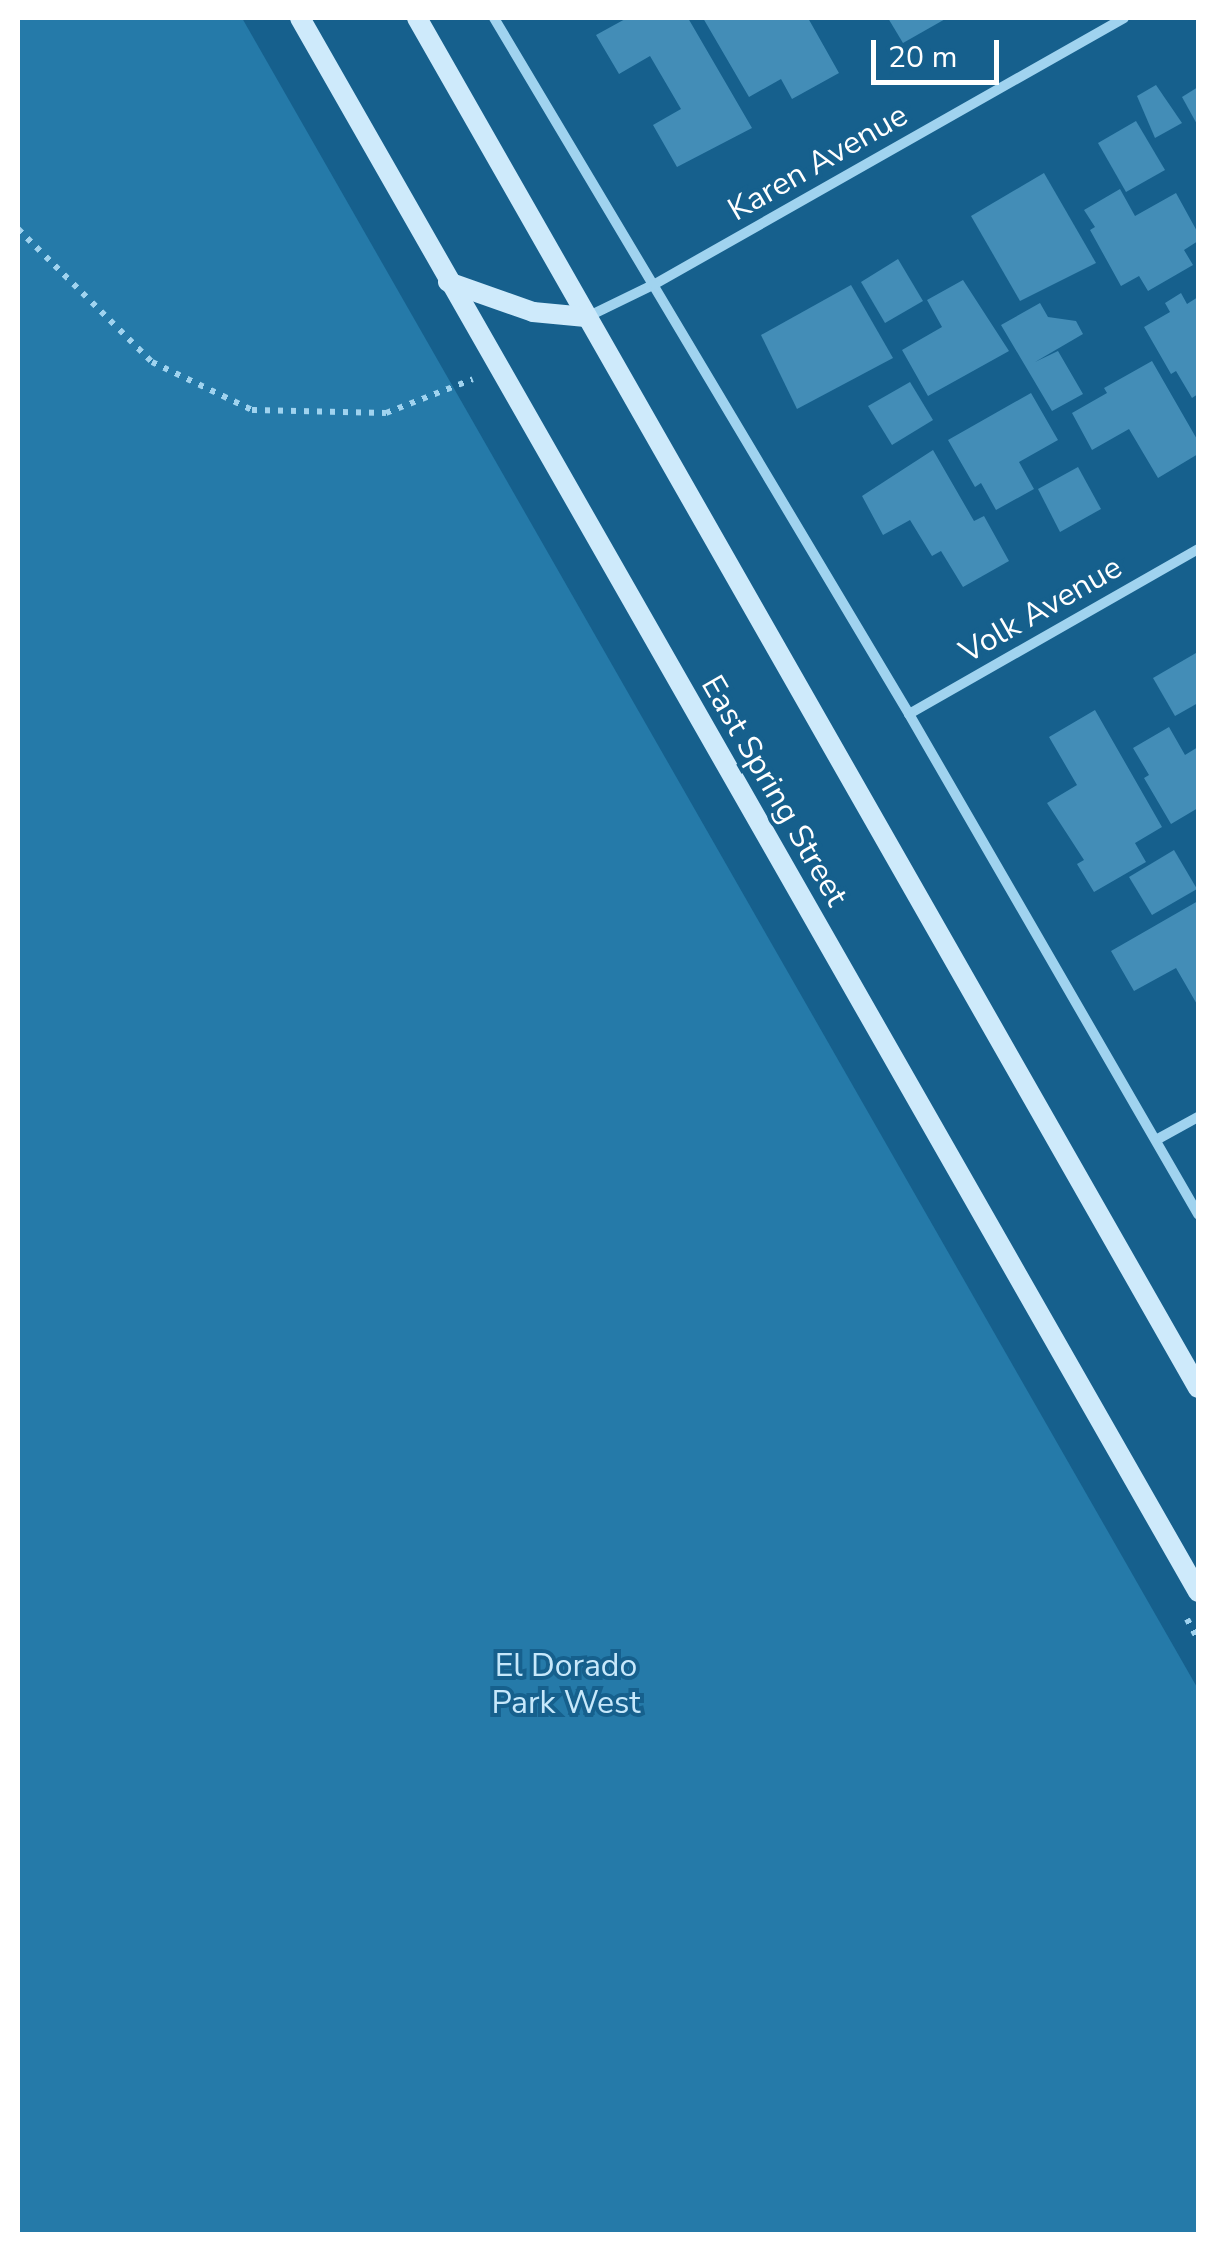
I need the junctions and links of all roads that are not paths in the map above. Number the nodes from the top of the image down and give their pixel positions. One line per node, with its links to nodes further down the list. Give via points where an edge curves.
1 (300, 18): 5 (main road, East Spring Street)
2 (417, 18): 7 (main road)
3 (494, 18): 6 (street)
4 (1124, 18): 6 (street, Karen Avenue)
5 (448, 282): 7 (main road, via 533,312); 14 (main road, East Spring Street)
6 (655, 284): 7 (street, Karen Avenue); 9 (street)
7 (586, 317): 13 (main road)
8 (1198, 550): 9 (street, Volk Avenue)
9 (909, 714): 11 (street)
10 (1198, 1117): 11 (street)
11 (1156, 1140): 12 (street)
12 (1198, 1214)
13 (1198, 1388)
14 (1198, 1592)

